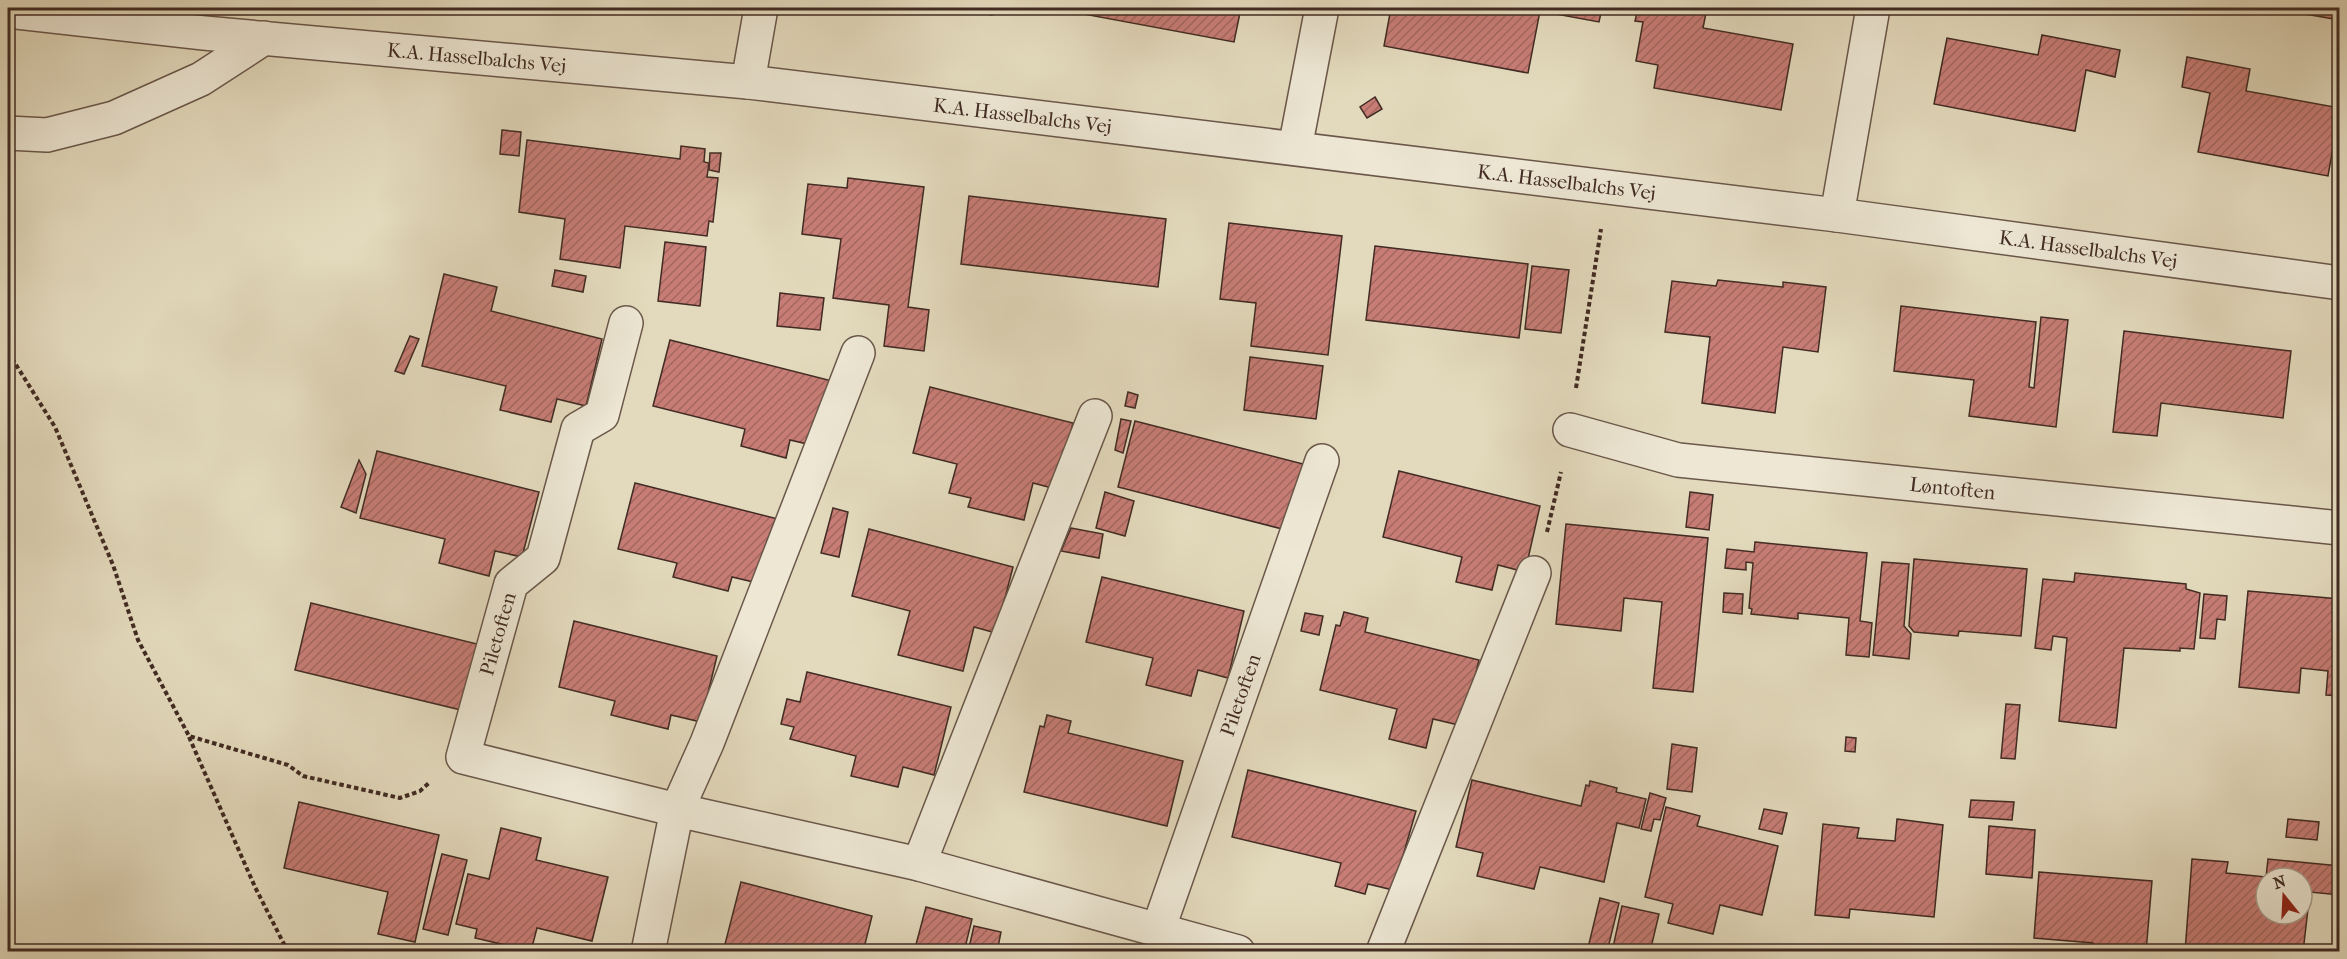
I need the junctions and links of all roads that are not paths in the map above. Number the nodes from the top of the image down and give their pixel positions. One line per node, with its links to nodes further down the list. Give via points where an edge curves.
1 (761, 8): 7 (street)
2 (1322, 8): 9 (street)
3 (1873, 8): 10 (street)
4 (8, 11): 5 (street, K.A. Hasselbalchs Vej)
5 (207, 20): 6 (street, K.A. Hasselbalchs Vej)
6 (264, 38): 7 (street, K.A. Hasselbalchs Vej); 8 (street, via 201,79 114,118 46,135)
7 (748, 82): 9 (street, K.A. Hasselbalchs Vej)
8 (8, 133)
9 (1295, 148): 10 (street, K.A. Hasselbalchs Vej)
10 (1837, 215): 11 (street, K.A. Hasselbalchs Vej)
11 (2340, 283)
12 (626, 323): 19 (street, Piletoften, via 602,415 578,429 543,558 511,584 463,757)
13 (858, 353): 19 (street, via 707,743)
14 (1095, 416): 20 (street)
15 (1570, 430): 17 (street, Løntoften, via 1678,460)
16 (1322, 461): 21 (street, Piletoften)
17 (2340, 528)
18 (1534, 573): 24 (street)
19 (677, 810): 20 (street); 22 (street)
20 (919, 864): 21 (street)
21 (1158, 930): 23 (street)
22 (648, 951)
23 (1238, 951)
24 (1383, 951)

